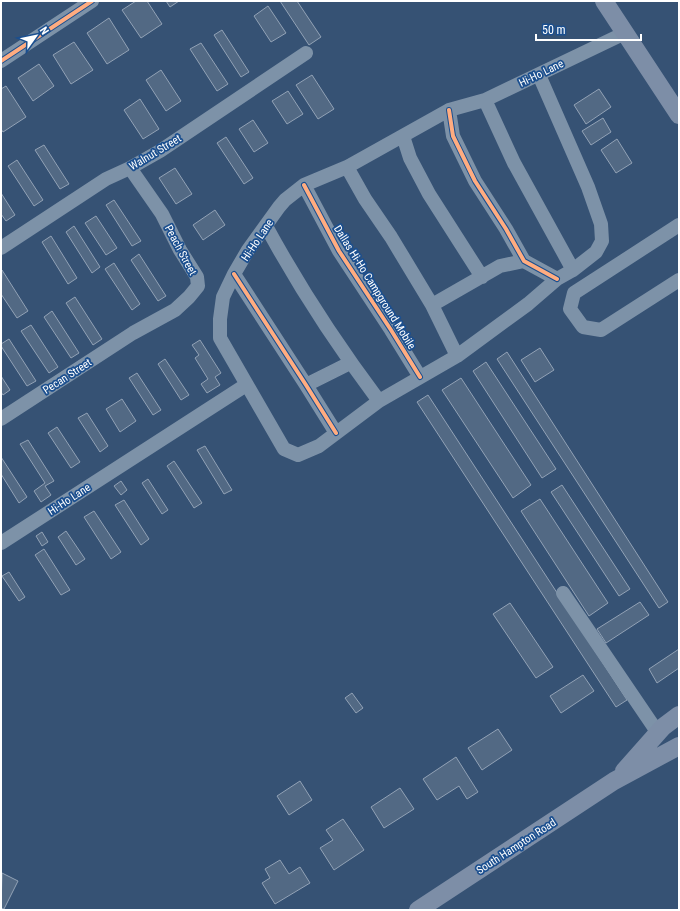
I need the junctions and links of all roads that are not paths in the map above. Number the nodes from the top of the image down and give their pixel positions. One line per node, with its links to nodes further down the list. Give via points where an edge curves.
1 (92, 1): 5 (street)
2 (604, 1): 3 (main road)
3 (625, 33): 6 (street, Hi-Ho Lane); 9 (main road)
4 (306, 53): 12 (street, Walnut Street, via 160,151)
5 (1, 61)
6 (538, 75): 7 (street, Hi-Ho Lane); 18 (street, via 588,187 601,224 602,241 596,252)
7 (485, 100): 8 (street, Hi-Ho Lane); 18 (street, via 514,163)
8 (449, 110): 10 (street, Hi-Ho Lane); 17 (street, via 453,136 474,181)
9 (679, 115)
10 (403, 136): 11 (street, Hi-Ho Lane); 20 (street, via 410,158 428,194)
11 (347, 167): 13 (street, Hi-Ho Lane); 23 (street, via 364,199 391,237)
12 (130, 168): 16 (street, Walnut Street, via 106,179); 24 (street, Peach Street, via 162,214 180,250 197,276 198,286 175,310)
13 (304, 185): 15 (street, Hi-Ho Lane, via 285,200); 27 (street, Dallas Hi-Ho Campground Mobile, via 339,251)
14 (679, 225): 22 (street, via 574,293 570,309 583,327 601,330)
15 (266, 226): 19 (street, Hi-Ho Lane); 26 (street, via 290,270)
16 (1, 248)
17 (524, 261): 20 (street, via 500,266); 21 (street)
18 (573, 270): 21 (street)
19 (234, 274): 28 (street, Hi-Ho Lane, via 223,297 220,338); 29 (street)
20 (482, 277): 23 (street)
21 (558, 279): 25 (street)
22 (679, 280)
23 (432, 305): 25 (street)
24 (133, 333): 31 (street, Pecan Street)
25 (457, 356): 27 (street)
26 (350, 363): 29 (street); 30 (street)
27 (420, 377): 30 (street)
28 (246, 384): 32 (street, via 284,449 298,455 320,446); 33 (street, Hi-Ho Lane)
29 (306, 384): 32 (street)
30 (379, 401): 32 (street)
31 (1, 419)
32 (336, 433)
33 (1, 543)
34 (563, 592): 36 (street)
35 (679, 715): 36 (main road, South Hampton Road)
36 (658, 733): 38 (main road, South Hampton Road)
37 (679, 746): 38 (main road, South Hampton Road)
38 (614, 782): 39 (main road, South Hampton Road)
39 (418, 910)

